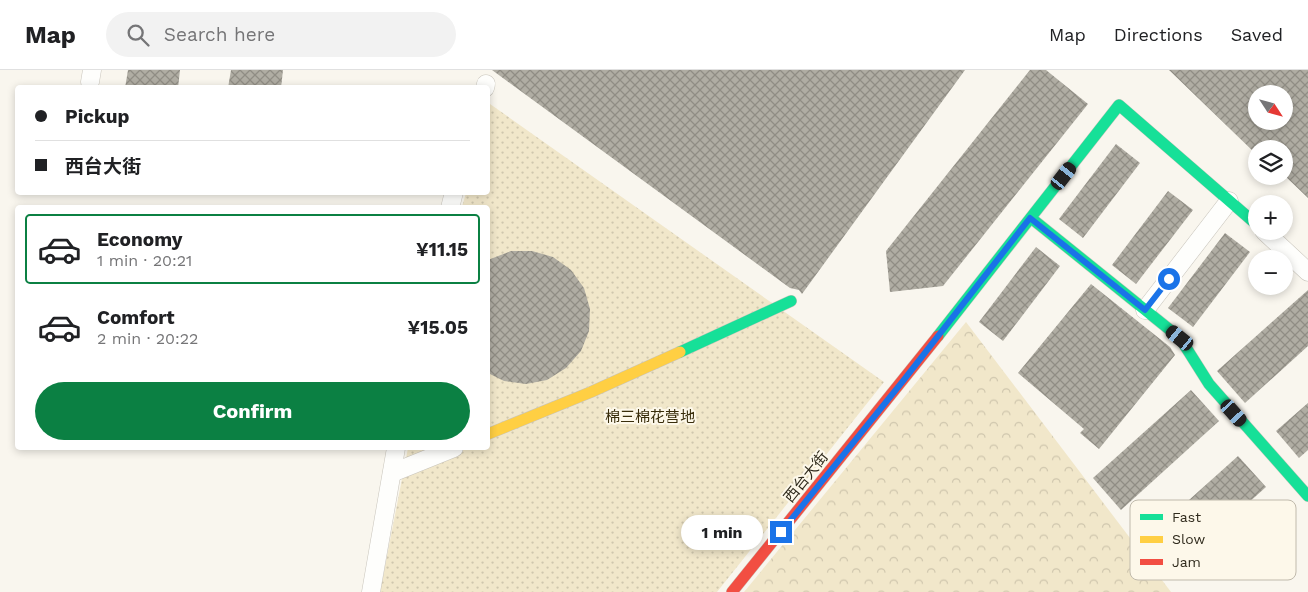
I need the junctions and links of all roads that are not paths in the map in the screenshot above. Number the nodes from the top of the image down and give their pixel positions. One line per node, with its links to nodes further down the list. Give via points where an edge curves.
1 (1229, 201): 2 (street); 3 (street, 西台大街, via 1120,105); 7 (street)
2 (1248, 217)
3 (1030, 218): 7 (street); 14 (street, 西台大街)
4 (1274, 240): 5 (street)
5 (1308, 272)
6 (791, 301): 8 (street, via 591,392)
7 (1145, 310): 12 (street, via 1180,338 1209,384)
8 (490, 433)
9 (396, 450): 11 (street)
10 (449, 450): 11 (street)
11 (392, 473): 13 (street)
12 (1305, 486)
13 (371, 592)
14 (732, 592)

